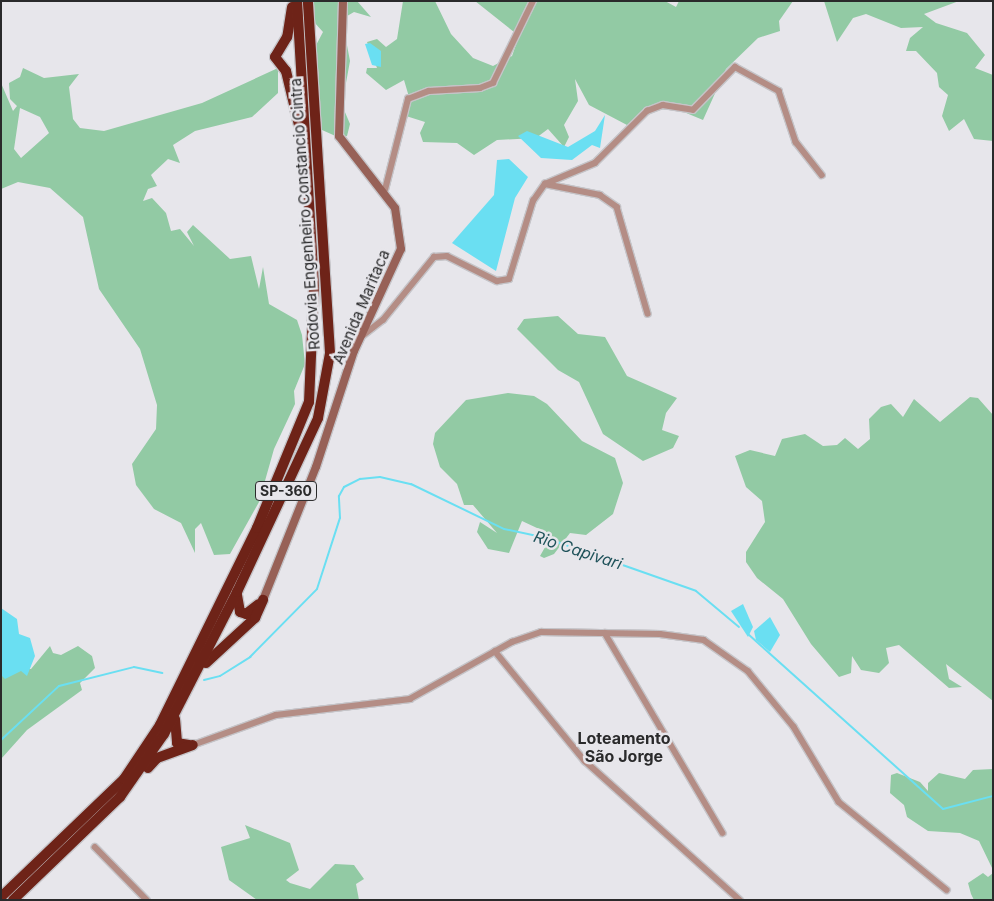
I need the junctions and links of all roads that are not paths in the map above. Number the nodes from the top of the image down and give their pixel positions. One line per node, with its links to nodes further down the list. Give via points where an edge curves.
1 (293, 1): 6 (highway, via 286,37 275,57 286,71)
2 (297, 1): 6 (highway, Rodovia Engenheiro Constancio Cintra / SP-360)
3 (308, 1): 12 (highway, Rodovia Engenheiro Constancio Cintra / SP-360, via 330,353 318,418)
4 (343, 1): 9 (street, Avenida Maritaca, via 339,136 346,150)
5 (533, 1): 9 (street, via 493,83 480,88 429,92 408,99)
6 (306, 145): 23 (highway, Rodovia Engenheiro Constancio Cintra / SP-360, via 314,327 309,402 286,465 160,725 118,786)
7 (822, 175): 8 (street, via 796,142 779,91 735,67 693,110 664,105 648,111 595,163)
8 (545, 184): 10 (street, via 607,197 617,207); 11 (street, via 533,201 509,279 497,281 447,256 434,257 383,320)
9 (385, 190): 11 (street, Avenida Maritaca, via 395,208 401,249)
10 (648, 314)
11 (362, 337): 13 (street, Avenida Maritaca)
12 (237, 592): 13 (highway, via 240,612 254,610); 16 (highway, Rodovia Engenheiro Constancio Cintra / SP-360)
13 (263, 600): 16 (highway, via 255,618 221,645)
14 (605, 633): 15 (street, via 541,632); 20 (street); 22 (street, via 704,640 725,652 748,671 794,727 839,802)
15 (495, 651): 18 (street, via 410,699 276,715); 26 (street, via 585,761)
16 (194, 678): 17 (highway, Rodovia Engenheiro Constancio Cintra / SP-360)
17 (176, 713): 18 (highway, via 176,743); 19 (highway, Rodovia Engenheiro Constancio Cintra / SP-360)
18 (193, 745): 19 (highway, via 157,758)
19 (120, 797): 24 (highway, Rodovia Engenheiro Constancio Cintra / SP-360)
20 (723, 834)
21 (95, 847): 25 (street)
22 (947, 890)
23 (1, 895)
24 (14, 899)
25 (147, 900)
26 (740, 900)

